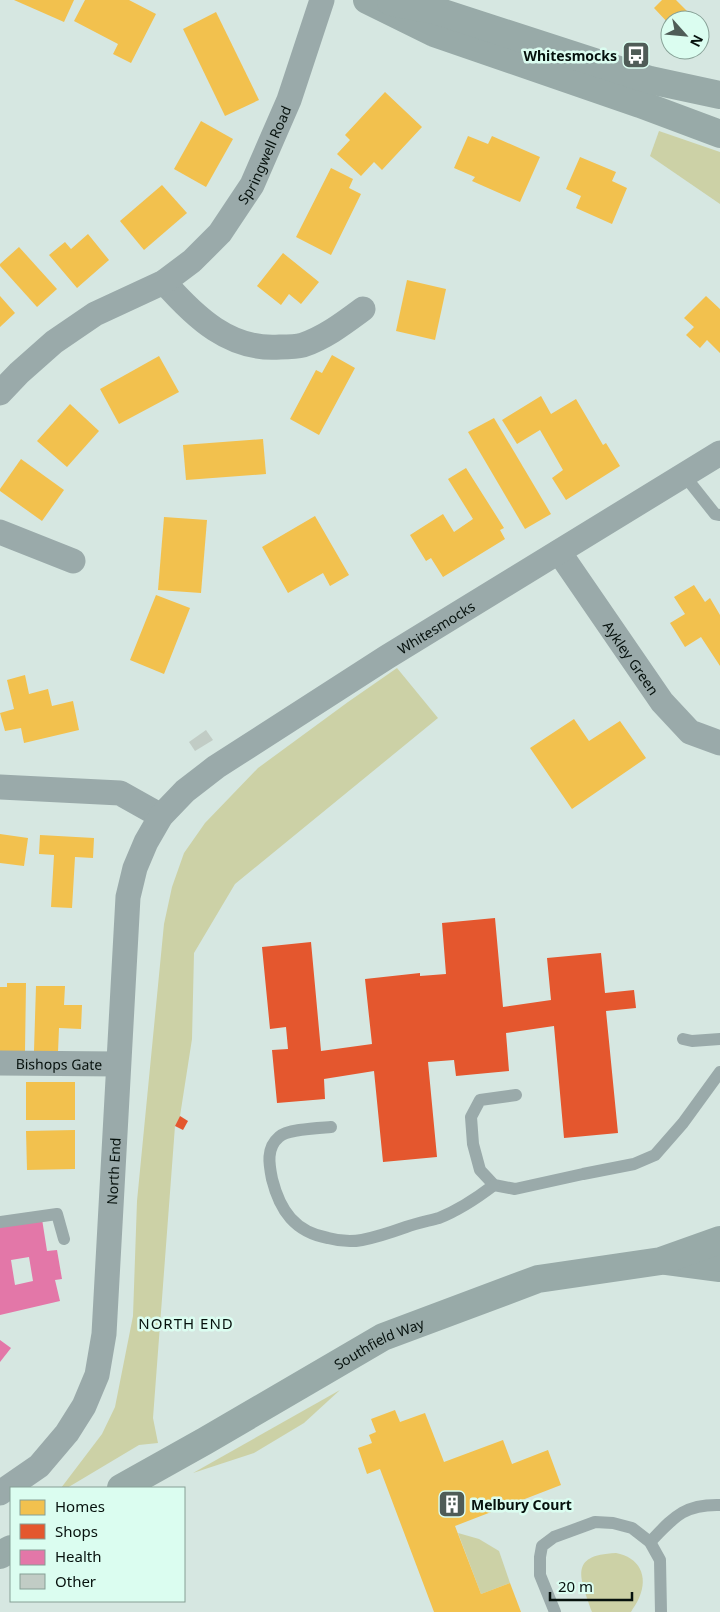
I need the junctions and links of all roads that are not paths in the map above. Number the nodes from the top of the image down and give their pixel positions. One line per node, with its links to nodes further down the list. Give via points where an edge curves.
1 (322, 0): 6 (street, Springwell Road, via 289,100 252,185 220,233 192,261)
2 (367, 0): 5 (highway, via 434,33)
3 (379, 0): 4 (highway, via 434,10 650,80)
4 (720, 95)
5 (720, 134)
6 (164, 282): 7 (street, via 212,328 243,344 274,348 302,346 328,334); 8 (street, Springwell Road, via 96,314 61,337)
7 (363, 309)
8 (0, 393)
9 (720, 453): 10 (street, Whitesmocks)
10 (684, 476): 11 (lane, via 715,514); 13 (street, Whitesmocks)
11 (720, 515)
12 (0, 532): 14 (street)
13 (559, 552): 15 (street, Aykley Green, via 662,702 690,732); 17 (street, Whitesmocks, via 216,767 185,791)
14 (73, 561)
15 (720, 743)
16 (0, 787): 17 (street, via 120,793)
17 (161, 816): 21 (street, North End, via 135,868 128,897)
18 (683, 1039): 19 (lane)
19 (720, 1039)
20 (0, 1063): 21 (street, Bishops Gate)
21 (118, 1064): 32 (street, North End, via 104,1334 97,1375 67,1434 39,1466)
22 (720, 1072): 25 (lane, via 656,1155 634,1164 515,1189)
23 (516, 1094): 25 (lane, via 480,1100 472,1117 473,1144 480,1170)
24 (330, 1127): 25 (lane, via 280,1135 270,1148 276,1194 286,1213 300,1229 317,1236 340,1241 385,1234 446,1215)
25 (494, 1185)
26 (0, 1222): 27 (lane, via 57,1214)
27 (64, 1238)
28 (720, 1240): 29 (highway, Southfield Way)
29 (661, 1261): 30 (highway, Southfield Way); 31 (highway, Southfield Way, via 538,1279 383,1337)
30 (720, 1268)
31 (123, 1487)
32 (0, 1493)
33 (720, 1505): 34 (lane, via 690,1508 670,1521)
34 (650, 1542): 35 (lane, via 632,1528 595,1522 554,1537 542,1546 540,1574); 36 (lane, via 660,1560)
35 (555, 1612)
36 (661, 1612)

